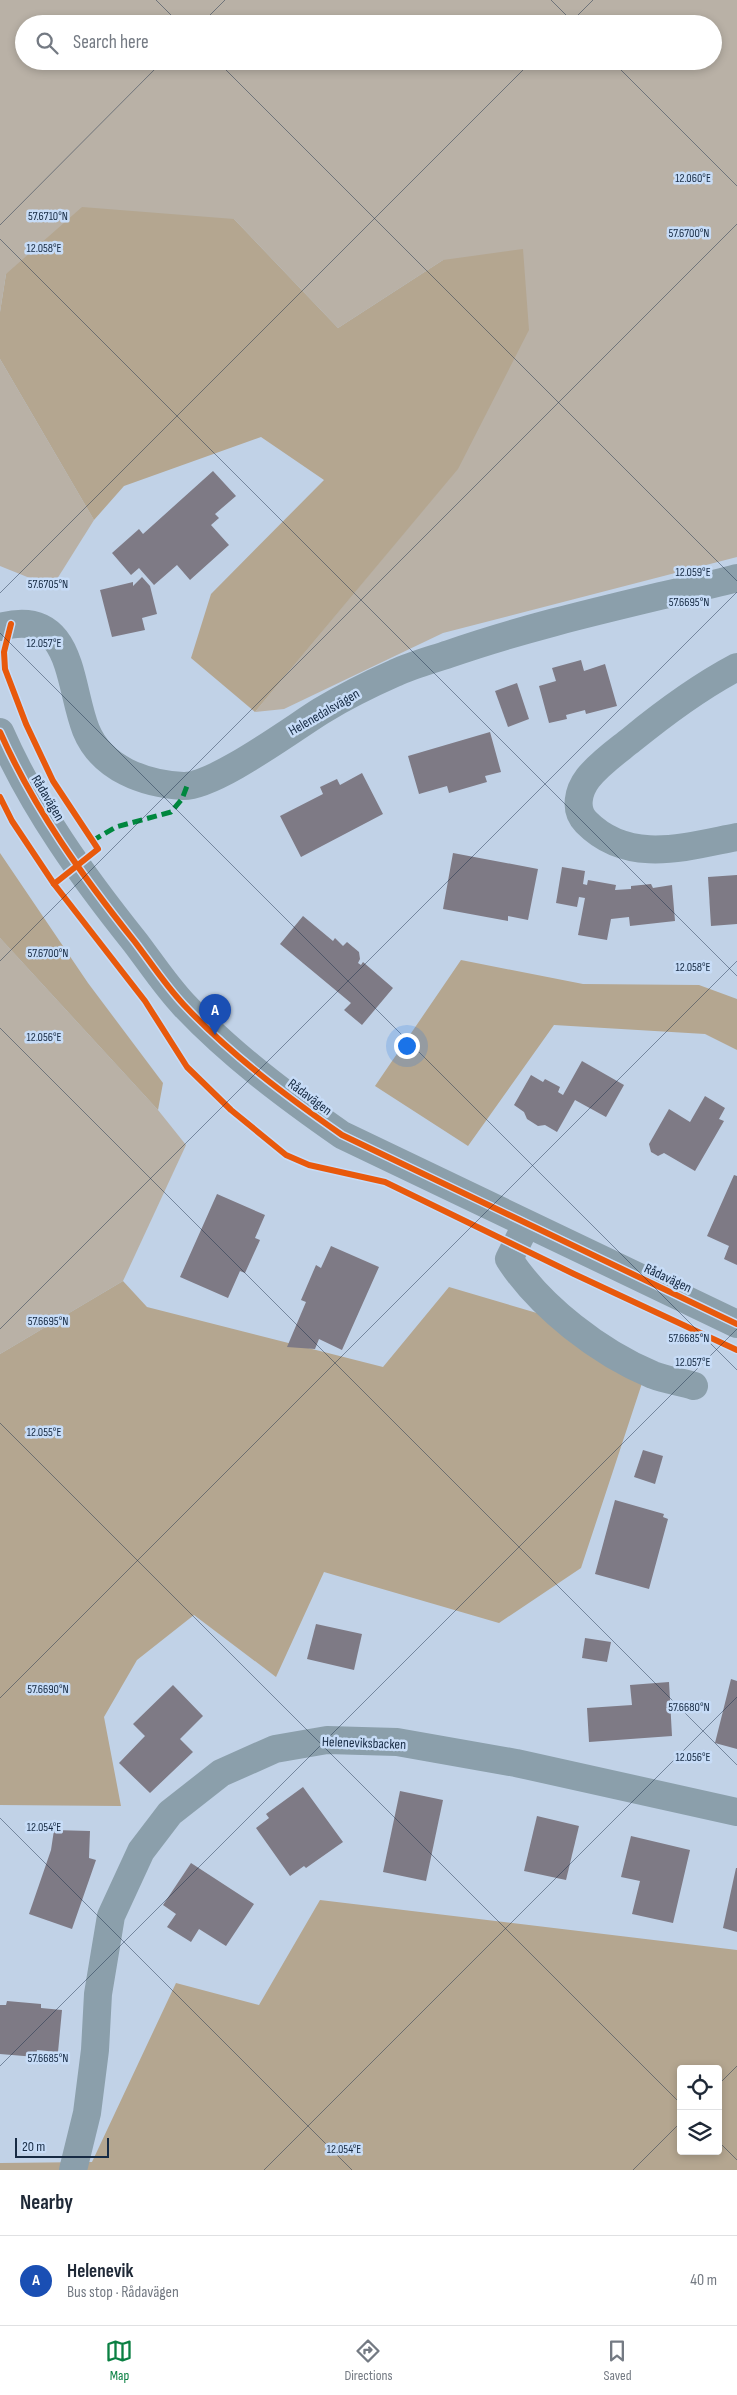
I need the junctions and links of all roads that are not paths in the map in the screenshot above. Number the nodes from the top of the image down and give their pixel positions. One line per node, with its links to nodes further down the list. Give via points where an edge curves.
1 (737, 578): 2 (street, Helenedalsvägen, via 573,617 396,672 322,711 208,780 187,786 136,778 102,754 86,731 70,666 59,642 43,628 27,624)
2 (0, 627)
3 (737, 667): 5 (street, via 669,709 607,759 588,779 578,800 580,817 593,830 620,846 668,850)
4 (0, 732): 6 (street, Rådavägen, via 37,806 91,887 183,1004 215,1035 300,1106 342,1135)
5 (737, 838)
6 (526, 1225): 7 (street, Rådavägen); 8 (street, via 509,1259 523,1280 556,1312 603,1349 654,1375)
7 (737, 1324)
8 (694, 1386)
9 (737, 1812): 10 (street, Heleneviksbacken, via 516,1763 397,1742 327,1740 275,1749 221,1773 170,1813 152,1836 141,1851 112,1916 98,1994 87,2113)
10 (73, 2170)

